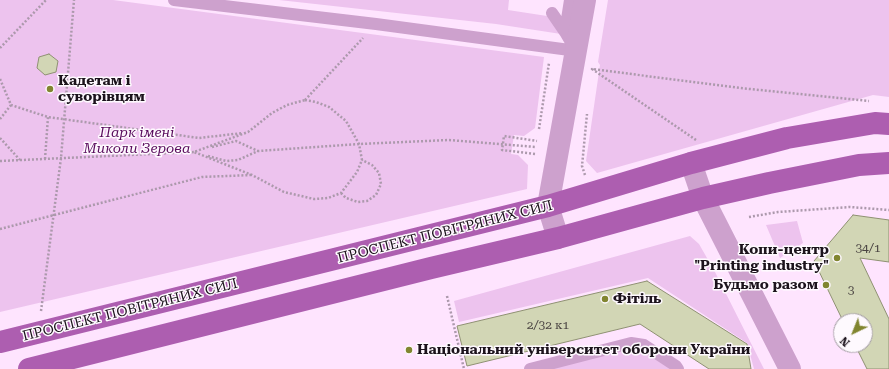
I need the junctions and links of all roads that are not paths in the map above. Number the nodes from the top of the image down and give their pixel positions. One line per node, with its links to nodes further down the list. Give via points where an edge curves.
1 (174, 0): 6 (lane)
2 (570, 0): 5 (lane)
3 (585, 0): 6 (street)
4 (552, 13): 5 (lane)
5 (565, 32): 6 (lane)
6 (577, 51): 11 (street)
7 (889, 124): 8 (main road, ПРОСПЕКТ ПОВІТРЯНИХ СИЛ, via 787,138)
8 (691, 163): 10 (street); 11 (main road, ПРОСПЕКТ ПОВІТРЯНИХ СИЛ)
9 (889, 163): 10 (main road, via 769,182)
10 (703, 198): 12 (main road); 17 (street)
11 (548, 206): 12 (street); 13 (main road, ПРОСПЕКТ ПОВІТРЯНИХ СИЛ)
12 (558, 238): 14 (main road)
13 (0, 342)
14 (29, 369)
15 (530, 369): 16 (lane, via 631,344 644,345)
16 (678, 369)
17 (790, 369)

